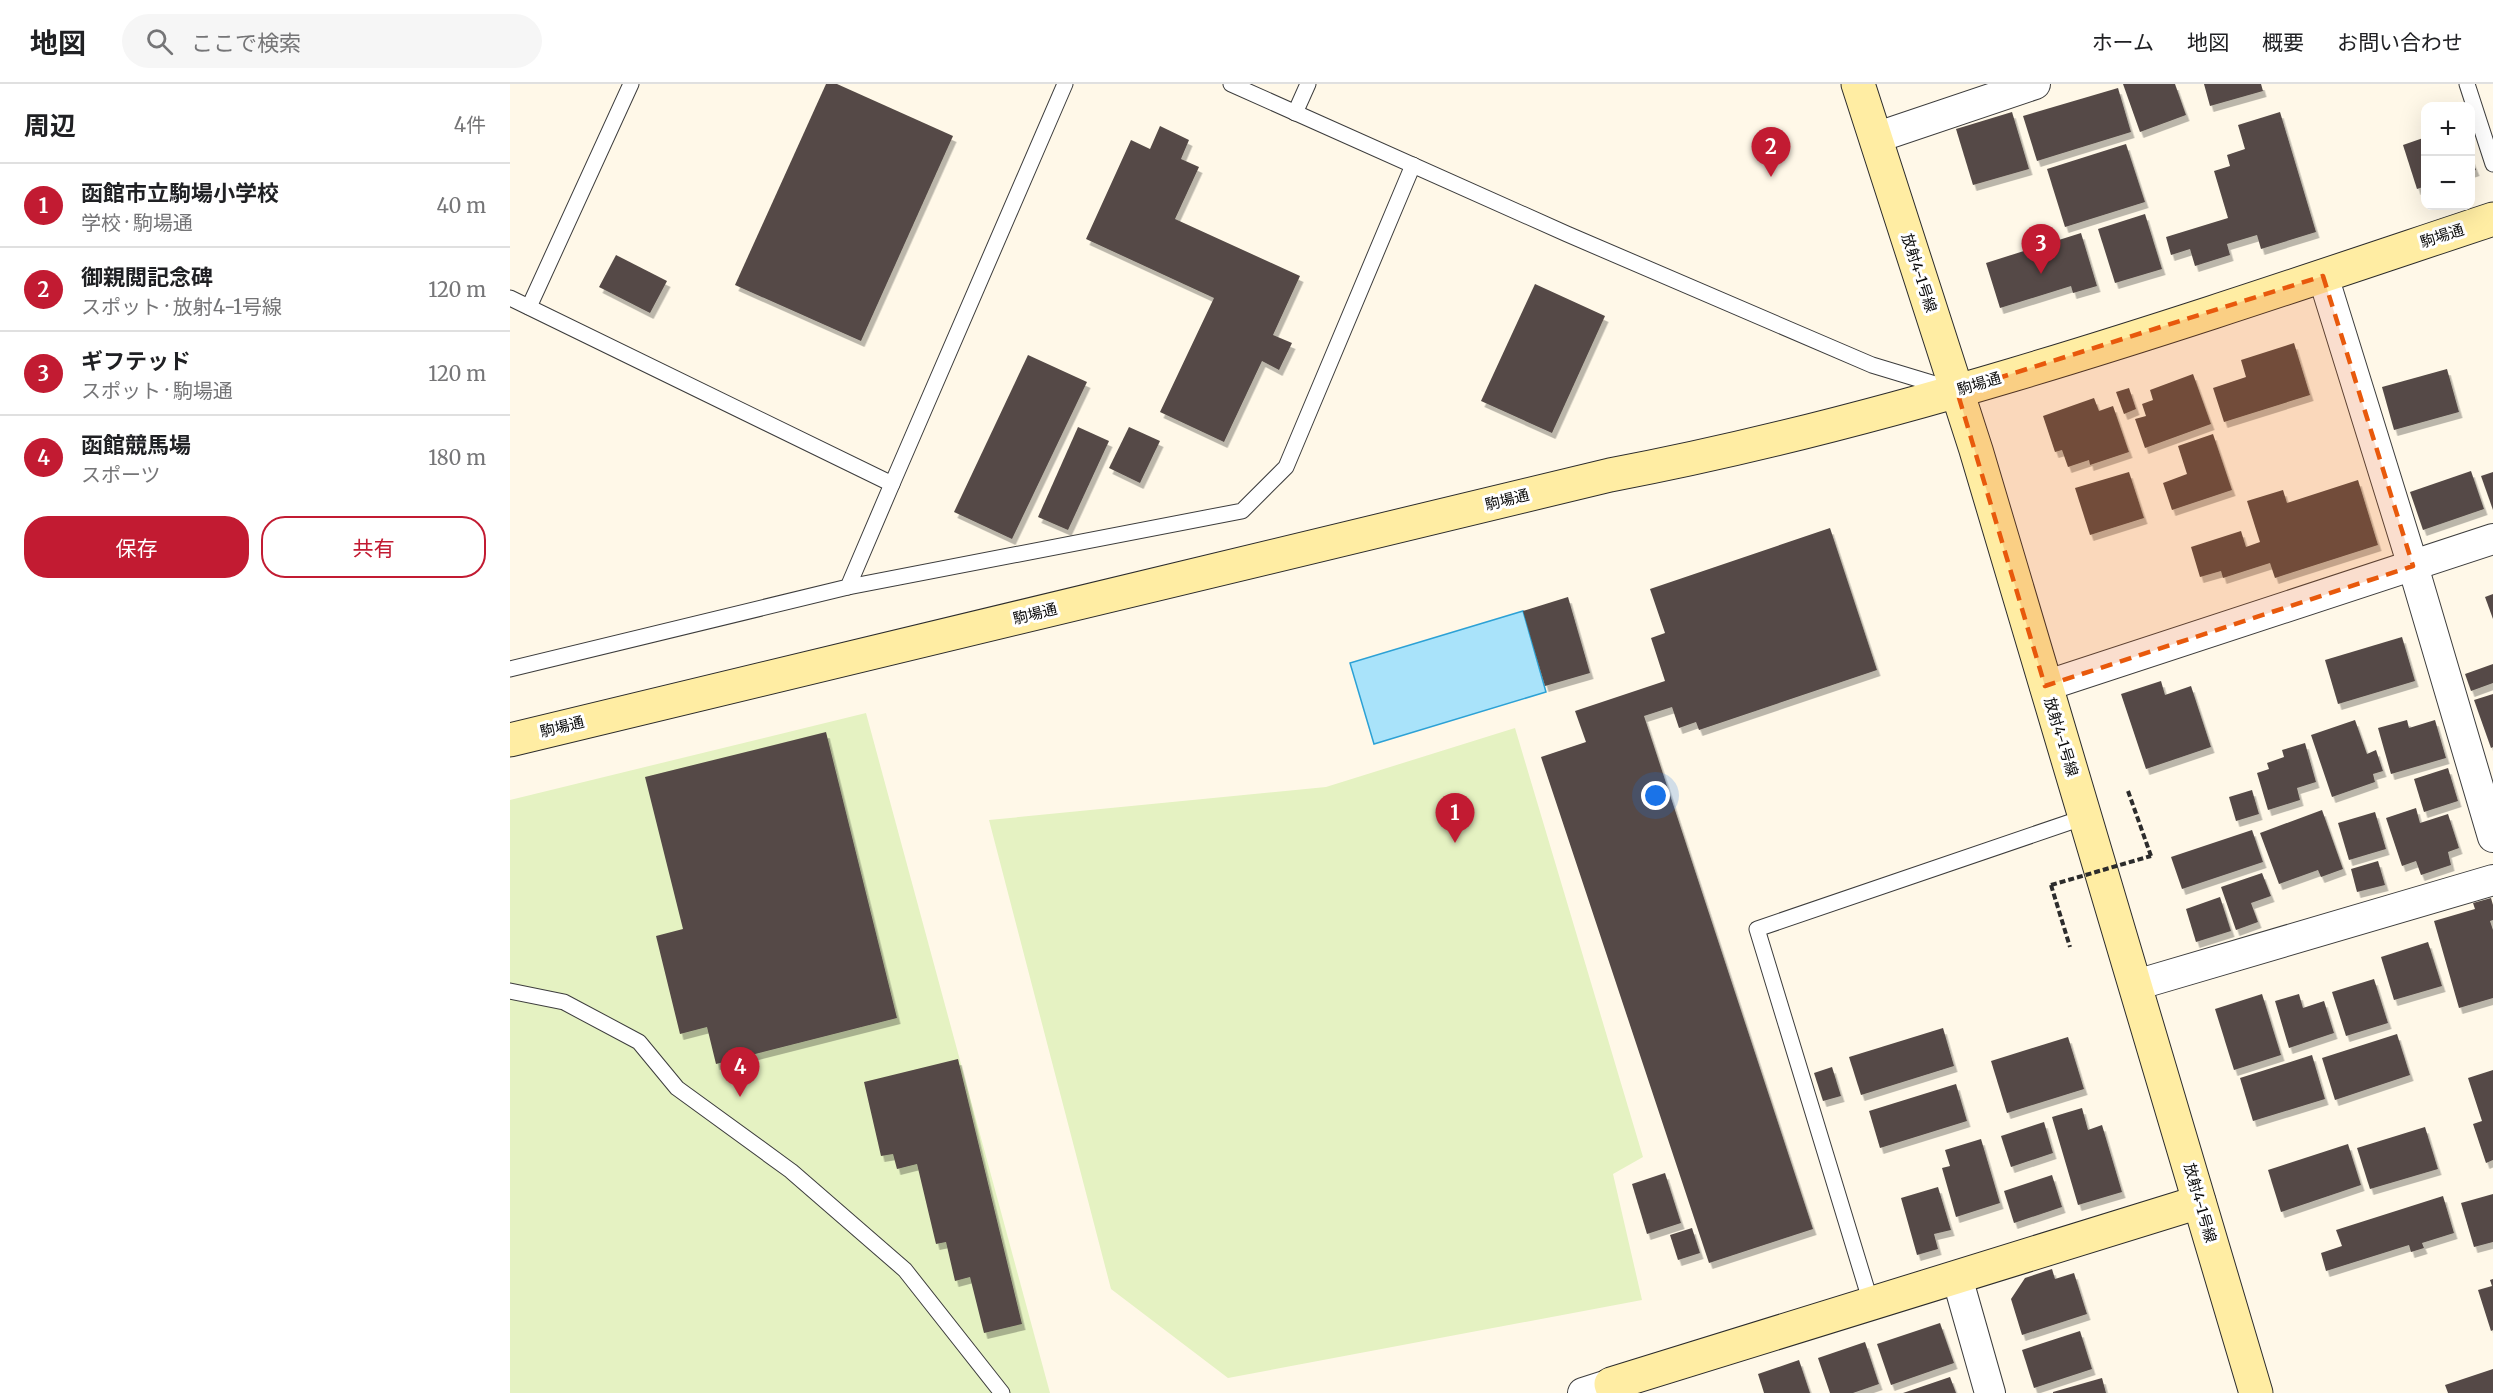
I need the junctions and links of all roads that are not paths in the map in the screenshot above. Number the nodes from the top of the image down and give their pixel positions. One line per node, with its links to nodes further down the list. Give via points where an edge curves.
1 (631, 84): 15 (lane)
2 (1065, 84): 17 (lane)
3 (1231, 84): 8 (lane)
4 (1308, 84): 8 (lane)
5 (1858, 84): 9 (street, 放射4-1号線)
6 (2035, 84): 9 (street)
7 (2467, 84): 10 (lane)
8 (1295, 113): 11 (lane)
9 (1875, 138): 16 (street, 放射4-1号線)
10 (2493, 164)
11 (1413, 165): 16 (lane, via 1872,365); 20 (lane, via 1286,466 1242,511)
12 (2493, 219): 13 (street, 駒場通)
13 (2323, 276): 16 (street, 駒場通); 19 (street)
14 (510, 298): 15 (lane)
15 (529, 307): 17 (lane)
16 (1957, 391): 22 (street, 放射4-1号線); 23 (street, 駒場通, via 1706,457 1610,476)
17 (892, 484): 20 (lane)
18 (2493, 539): 19 (street)
19 (2414, 566): 22 (street); 25 (street)
20 (848, 586): 21 (lane)
21 (510, 669)
22 (2045, 686): 24 (street, 放射4-1号線)
23 (510, 740)
24 (2085, 817): 27 (street, 放射4-1号線); 31 (lane, via 1757,928)
25 (2493, 837)
26 (2493, 880): 27 (street)
27 (2136, 985): 29 (street, 放射4-1号線)
28 (510, 991): 33 (lane, via 564,1002 639,1042 677,1088 791,1171 905,1270)
29 (2199, 1202): 30 (street); 35 (street, 放射4-1号線)
30 (1957, 1277): 31 (street); 34 (street)
31 (1871, 1303): 32 (street)
32 (1603, 1390)
33 (1002, 1393)
34 (1990, 1393)
35 (2256, 1393)

